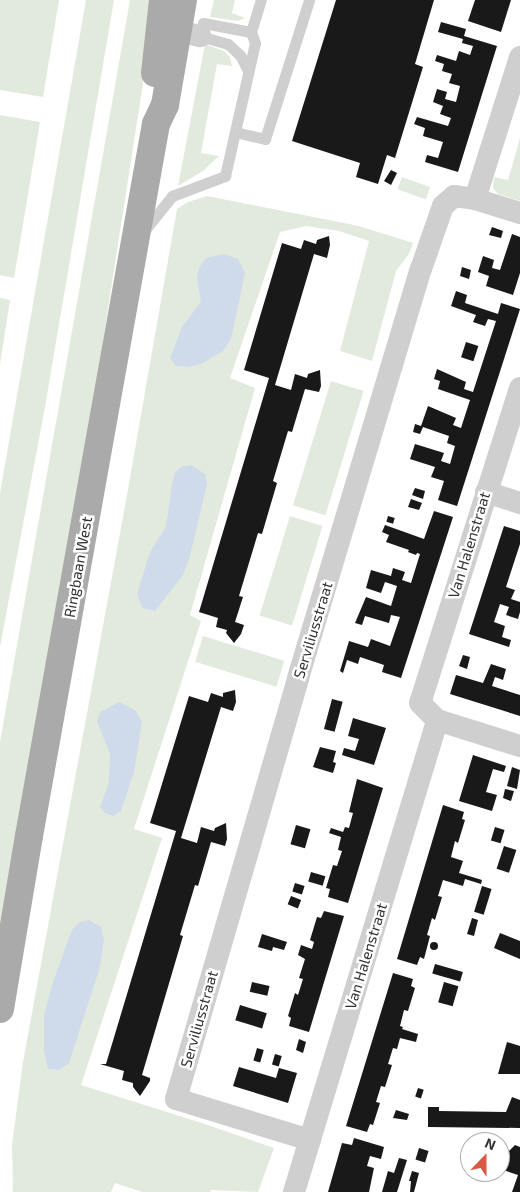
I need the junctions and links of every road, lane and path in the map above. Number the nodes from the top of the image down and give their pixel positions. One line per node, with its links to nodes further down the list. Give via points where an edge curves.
1 (261, 0): 4 (lane)
2 (309, 0): 7 (lane, via 266,139)
3 (181, 18): 4 (lane); 6 (lane, via 228,44 240,55); 10 (main road, Ringbaan West, via 165,105 156,124)
4 (251, 32): 6 (lane, via 255,43)
5 (520, 58): 8 (street)
6 (248, 70): 7 (lane)
7 (235, 132): 10 (lane, via 225,176 172,196)
8 (475, 199): 9 (street); 17 (street, Serviliusstraat, via 454,196 443,206 421,270 176,1099)
9 (520, 213)
10 (135, 243): 16 (main road, Ringbaan West)
11 (520, 388): 12 (street, Van Halenstraat)
12 (486, 492): 13 (street); 14 (street, Van Halenstraat, via 420,703)
13 (520, 503)
14 (437, 720): 15 (street); 17 (street, Van Halenstraat)
15 (520, 746)
16 (0, 1009)
17 (310, 1140): 18 (street, Van Halenstraat)
18 (294, 1192)

